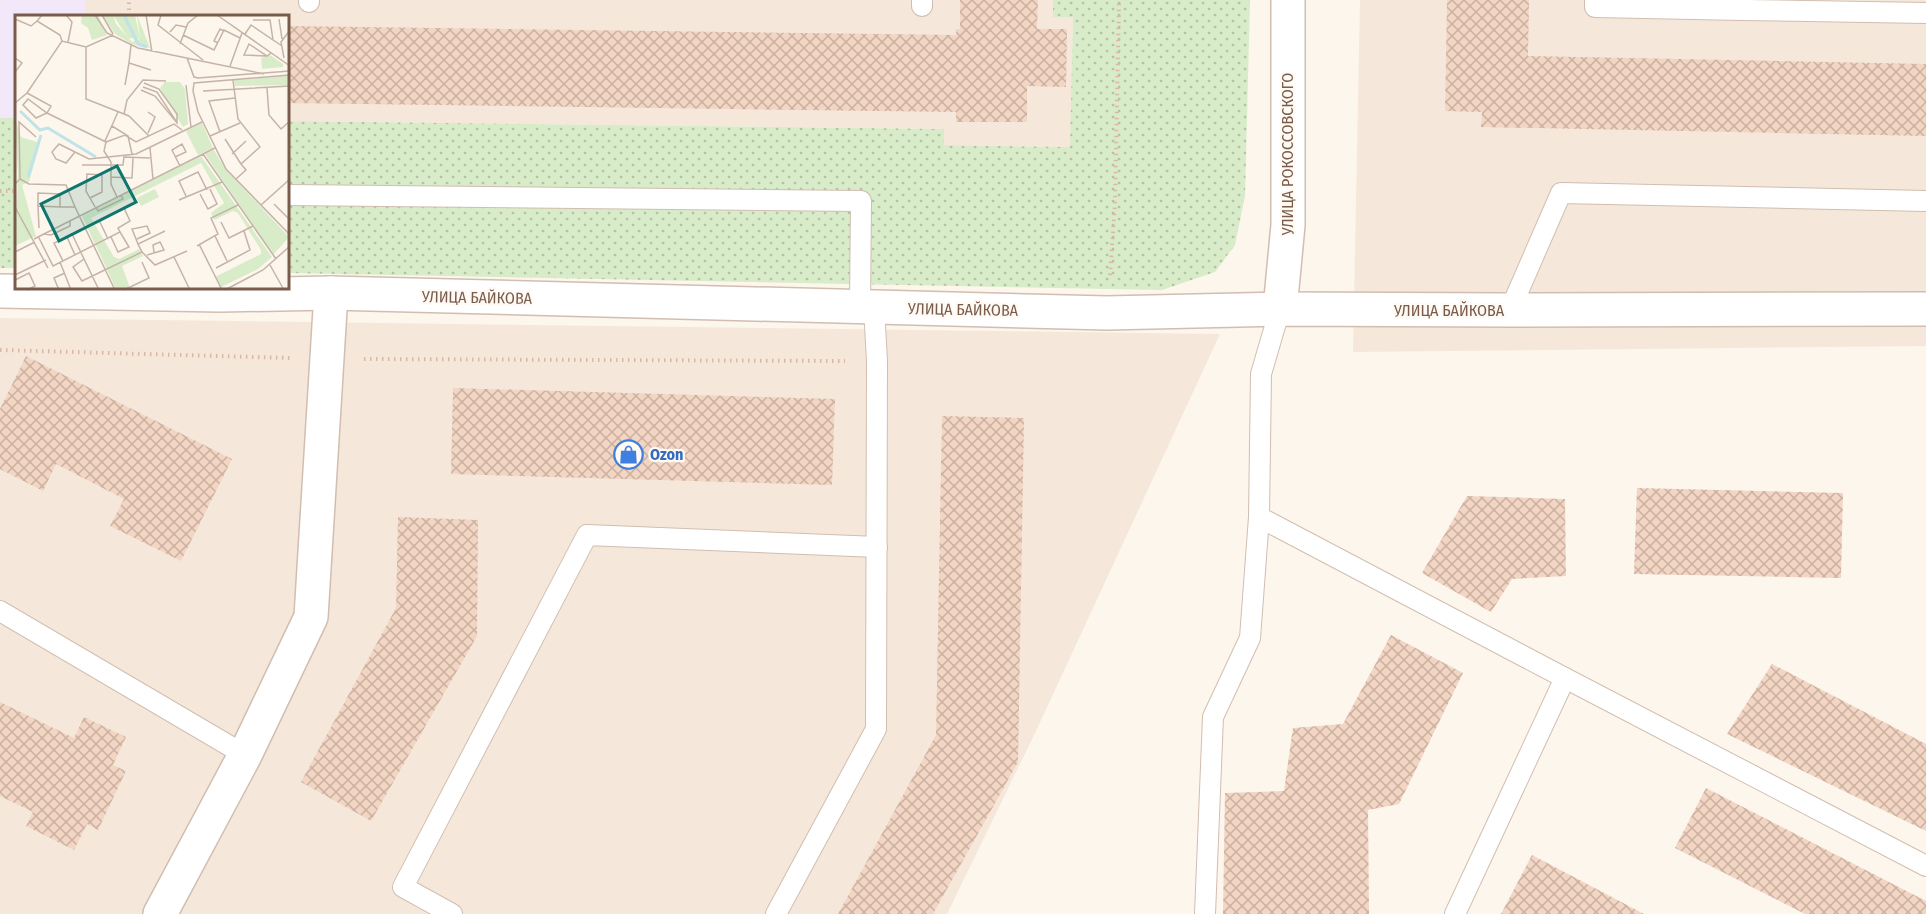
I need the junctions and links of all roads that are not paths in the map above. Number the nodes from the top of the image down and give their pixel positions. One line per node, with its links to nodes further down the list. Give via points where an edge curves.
1 (1288, 0): 11 (street, УЛИЦА РОКОССОВСКОГО, via 1288,225)
2 (1595, 0): 3 (lane, via 1595,7)
3 (1742, 5): 4 (lane)
4 (1926, 13)
5 (290, 195): 10 (lane, via 861,201)
6 (1926, 201): 13 (lane, via 1561,194)
7 (0, 291): 8 (street, УЛИЦА БАЙКОВА)
8 (220, 291): 9 (street, УЛИЦА БАЙКОВА)
9 (331, 293): 10 (street, УЛИЦА БАЙКОВА); 18 (street, via 311,617)
10 (867, 306): 11 (street, УЛИЦА БАЙКОВА, via 1107,313); 15 (lane, via 877,361)
11 (1280, 309): 13 (street, УЛИЦА БАЙКОВА); 14 (lane, via 1261,374)
12 (1926, 309): 13 (street, УЛИЦА БАЙКОВА)
13 (1510, 310)
14 (1259, 517): 17 (lane); 23 (lane, via 1250,638 1213,717)
15 (877, 547): 21 (lane, via 588,535 403,887); 22 (lane, via 876,729)
16 (0, 612): 18 (lane)
17 (1565, 678): 19 (lane); 24 (lane)
18 (245, 755): 20 (street)
19 (1926, 866)
20 (160, 914)
21 (452, 914)
22 (776, 914)
23 (1204, 914)
24 (1455, 914)

